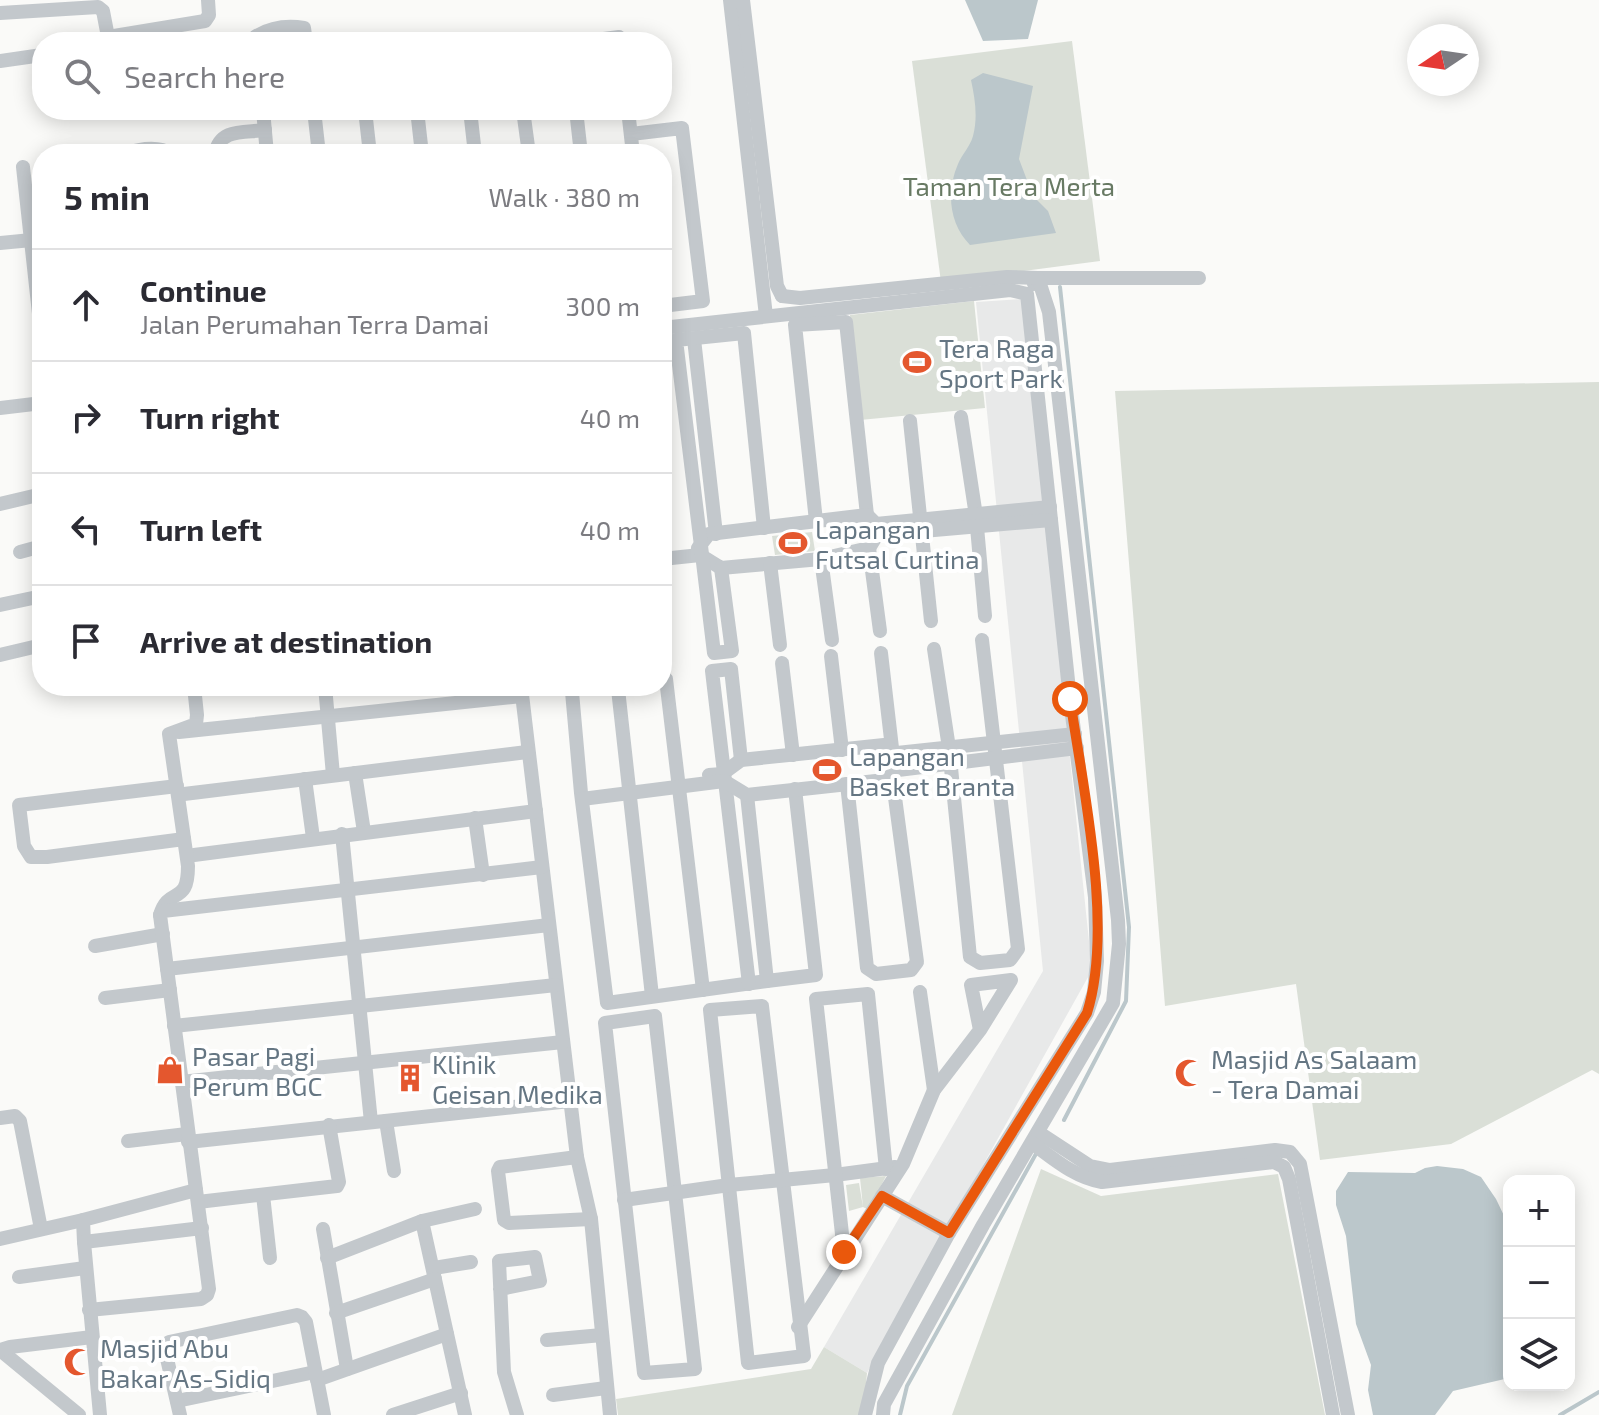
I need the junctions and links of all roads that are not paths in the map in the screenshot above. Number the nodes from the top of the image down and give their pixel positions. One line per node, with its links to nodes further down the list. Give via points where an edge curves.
1 (208, 0): 6 (street, via 205,21)
2 (730, 0): 39 (street)
3 (743, 0): 37 (street)
4 (0, 13): 5 (street, via 98,7)
5 (106, 32)
6 (148, 32)
7 (264, 32): 8 (street, via 290,25)
8 (305, 32)
9 (32, 56): 10 (street)
10 (0, 61)
11 (264, 120): 19 (street)
12 (315, 120): 23 (street)
13 (366, 120): 24 (street)
14 (418, 120): 25 (street)
15 (471, 120): 26 (street)
16 (524, 120): 27 (street)
17 (577, 120): 28 (street)
18 (629, 120): 20 (street)
19 (265, 130): 21 (street, via 225,135); 22 (street)
20 (631, 134): 29 (street); 38 (street, via 682,128 703,301)
21 (217, 144)
22 (266, 144)
23 (318, 144)
24 (369, 144)
25 (421, 144)
26 (474, 144)
27 (528, 144)
28 (580, 144)
29 (632, 144)
30 (23, 167): 31 (street)
31 (32, 217)
32 (32, 239): 33 (street)
33 (0, 243)
34 (1038, 278): 35 (street); 36 (street); 37 (street); 144 (street, via 1049,312 1119,944 1113,1003)
35 (1199, 278)
36 (1027, 294): 39 (street, via 1010,290); 50 (street)
37 (782, 296): 39 (street)
38 (672, 305)
39 (766, 316): 40 (street)
40 (672, 327)
41 (694, 339): 42 (street); 54 (street, via 744,333); 56 (street)
42 (672, 341)
43 (672, 361): 58 (street)
44 (32, 404): 45 (street)
45 (0, 408)
46 (961, 417): 52 (street)
47 (910, 421): 53 (street)
48 (32, 496): 49 (street)
49 (0, 504)
50 (1051, 514): 52 (street); 88 (street)
51 (816, 521): 54 (street); 55 (street); 55 (street, via 795,325 846,322)
52 (976, 522): 53 (street); 67 (street)
53 (920, 524): 55 (street); 68 (street)
54 (764, 528): 56 (street)
55 (872, 530): 62 (street); 69 (street)
56 (716, 534): 58 (street, via 709,534)
57 (32, 549): 59 (street)
58 (700, 551): 60 (street); 61 (street); 64 (street); 64 (street, via 714,653 732,651)
59 (20, 552)
60 (672, 552)
61 (672, 557)
62 (821, 559): 63 (street); 70 (street)
63 (770, 563): 64 (street); 72 (street)
64 (721, 568)
65 (32, 598): 66 (street)
66 (0, 605)
67 (985, 616)
68 (931, 621)
69 (880, 631)
70 (832, 640)
71 (982, 640): 90 (street)
72 (780, 645)
73 (32, 647): 76 (street)
74 (934, 649): 94 (street)
75 (881, 653): 91 (street)
76 (0, 655)
77 (831, 656): 89 (street)
78 (782, 663): 93 (street)
79 (195, 696): 87 (street, via 196,724)
80 (326, 696): 86 (street)
81 (482, 696): 86 (street)
82 (521, 696): 92 (street)
83 (572, 696): 107 (street)
84 (619, 696): 103 (street)
85 (667, 696): 101 (street)
86 (328, 716): 87 (street); 98 (street)
87 (179, 732): 105 (street, via 169,734)
88 (1076, 741): 90 (street); 165 (street, via 1095,897 1094,992 1087,1013)
89 (842, 750): 91 (street, via 884,745); 93 (street)
90 (997, 750): 94 (street); 94 (street, via 1018,949 1010,960 980,963 970,957)
91 (894, 751): 94 (street); 96 (street)
92 (527, 752): 97 (street); 108 (street)
93 (793, 755): 95 (street)
94 (950, 756): 96 (street)
95 (741, 760): 99 (street); 99 (street, via 731,669 712,671)
96 (895, 772): 102 (street, via 885,780); 102 (street, via 917,962 911,970 876,974 867,968)
97 (355, 773): 98 (street); 110 (street)
98 (333, 775): 100 (street)
99 (723, 777): 101 (street); 106 (street); 125 (street)
100 (305, 779): 105 (street); 112 (street)
101 (677, 783): 103 (street); 128 (street)
102 (847, 784): 104 (street)
103 (628, 789): 107 (street); 130 (street)
104 (795, 789): 106 (street); 124 (street, via 816,975)
105 (180, 790): 113 (street); 113 (street, via 19,805 24,846 31,857)
106 (747, 795): 124 (street)
107 (582, 796): 130 (street, via 607,1003)
108 (536, 811): 109 (street); 115 (street)
109 (475, 818): 110 (street); 116 (street)
110 (364, 832): 111 (street)
111 (342, 834): 112 (street); 117 (street)
112 (313, 838): 114 (street)
113 (184, 839): 118 (street, via 188,884 167,900)
114 (194, 855)
115 (542, 867): 116 (street); 119 (street)
116 (483, 875): 117 (street)
117 (348, 891): 118 (street, via 168,909); 122 (street)
118 (160, 915): 120 (street)
119 (549, 925): 122 (street); 126 (street)
120 (163, 934): 121 (street); 123 (street)
121 (95, 946)
122 (354, 947): 123 (street); 132 (street)
123 (167, 969): 127 (street)
124 (767, 981): 125 (street)
125 (749, 984): 128 (street)
126 (556, 985): 132 (street); 135 (street)
127 (170, 990): 131 (street); 133 (street)
128 (703, 990): 130 (street)
129 (920, 992): 138 (street)
130 (652, 996)
131 (105, 998)
132 (360, 1006): 133 (street); 136 (street)
133 (174, 1026): 137 (street)
134 (980, 1030): 138 (street)
135 (563, 1042): 136 (street); 139 (street)
136 (366, 1063): 137 (street); 141 (street)
137 (181, 1082): 143 (street)
138 (934, 1090): 147 (street)
139 (570, 1101): 141 (street); 146 (street)
140 (0, 1118): 163 (street, via 15,1116 20,1121)
141 (378, 1122): 142 (street); 149 (street)
142 (329, 1125): 143 (street); 154 (street, via 337,1186)
143 (188, 1138): 145 (street); 155 (street)
144 (1035, 1138): 198 (street, via 884,1404); 199 (street, via 1066,1168 1102,1182 1274,1162 1284,1167); 200 (street, via 1090,1166 1110,1170 1290,1152 1300,1164)
145 (128, 1141)
146 (577, 1157): 159 (street); 159 (street, via 500,1167 504,1220)
147 (903, 1164): 148 (street); 156 (street)
148 (886, 1169): 150 (street); 150 (street, via 868,994 816,999)
149 (394, 1171)
150 (835, 1175): 151 (street); 168 (street)
151 (781, 1180): 152 (street); 152 (street, via 762,1006 710,1010); 178 (street)
152 (729, 1185): 153 (street); 178 (street, via 748,1363 804,1356)
153 (676, 1192): 157 (street); 157 (street, via 695,1369 644,1373); 157 (street, via 655,1016 605,1023)
154 (263, 1195): 155 (street); 169 (street)
155 (197, 1196): 160 (street); 162 (street)
156 (882, 1196): 165 (street); 168 (street)
157 (624, 1200)
158 (475, 1209): 161 (street)
159 (591, 1219): 180 (street, via 590,1282)
160 (83, 1220): 163 (street); 167 (street)
161 (422, 1221): 170 (street); 173 (street)
162 (202, 1228): 167 (street); 176 (street, via 209,1289 203,1298)
163 (41, 1229): 166 (street)
164 (323, 1229): 170 (street)
165 (949, 1233): 197 (street, via 878,1363)
166 (0, 1239)
167 (84, 1242): 172 (street)
168 (844, 1252): 178 (street)
169 (270, 1258)
170 (327, 1258): 177 (street)
171 (471, 1262): 173 (street)
172 (85, 1268): 174 (street); 176 (street)
173 (434, 1274): 177 (street); 179 (street)
174 (19, 1277)
175 (500, 1289): 195 (street, via 504,1372)
176 (89, 1310): 181 (street)
177 (336, 1313): 184 (street)
178 (798, 1327)
179 (447, 1334): 184 (street); 187 (street)
180 (602, 1335): 182 (street); 186 (street)
181 (92, 1337): 183 (street); 191 (street)
182 (547, 1340)
183 (0, 1350): 190 (street)
184 (347, 1369): 185 (street)
185 (316, 1376): 189 (street); 189 (street, via 306,1322 300,1316 174,1340 165,1350); 192 (street)
186 (606, 1388): 188 (street); 196 (street)
187 (461, 1393): 193 (street); 194 (street)
188 (553, 1395)
189 (178, 1408)
190 (79, 1415)
191 (100, 1415)
192 (324, 1415)
193 (393, 1415)
194 (465, 1415)
195 (517, 1415)
196 (610, 1415)
197 (865, 1415)
198 (883, 1415)
199 (1333, 1415)
200 (1348, 1415)

